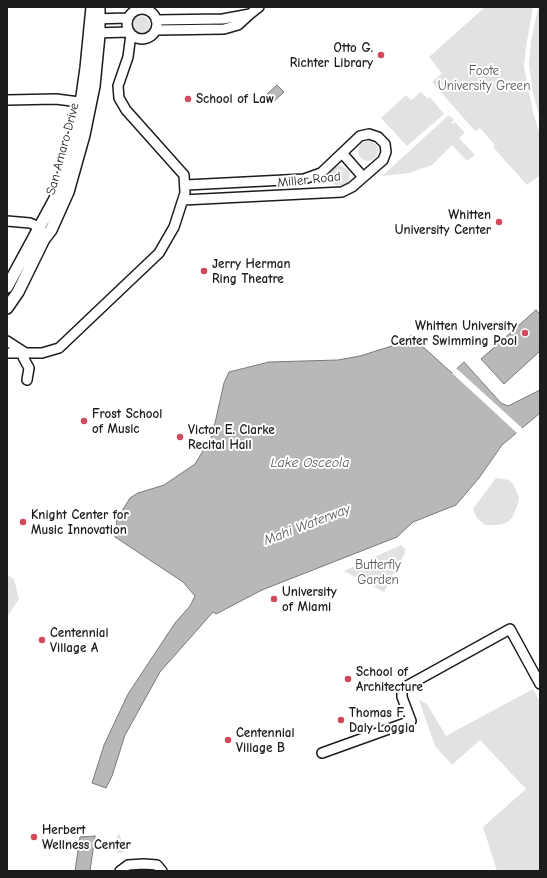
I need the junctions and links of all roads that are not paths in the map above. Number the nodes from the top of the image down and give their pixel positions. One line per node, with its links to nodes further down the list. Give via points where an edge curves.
1 (92, 7): 6 (street, San Amaro Drive)
2 (99, 7): 6 (street, San Amaro Drive)
3 (259, 7): 4 (street)
4 (250, 14): 7 (street, via 223,19); 8 (street, via 238,25 224,29)
5 (128, 18): 6 (street); 7 (street, via 134,11 143,9 151,12); 10 (street)
6 (95, 19): 9 (street, San Amaro Drive)
7 (156, 20): 8 (street)
8 (156, 30): 11 (street, via 151,36)
9 (95, 33): 10 (street); 14 (street, San Amaro Drive)
10 (130, 33): 11 (street); 12 (street)
11 (140, 39): 12 (street)
12 (128, 57): 17 (street, via 118,86 121,103 182,172)
13 (7, 100): 14 (street, via 56,99)
14 (86, 103): 20 (street, San Amaro Drive, via 58,193); 21 (street, San Amaro Drive, via 68,192)
15 (342, 153): 16 (street); 16 (street, Miller Road, via 360,136 369,134 378,137 385,144 383,160); 17 (street, Miller Road, via 321,173 304,179)
16 (363, 177): 18 (street, Miller Road, via 342,192)
17 (186, 185): 18 (street)
18 (183, 200): 26 (street, via 170,236 158,253 69,340 55,350)
19 (7, 221): 20 (street, via 26,221)
20 (40, 227): 21 (street); 22 (street, San Amaro Drive)
21 (44, 239): 23 (street, San Amaro Drive, via 18,292)
22 (7, 287)
23 (7, 308)
24 (7, 341): 26 (street)
25 (7, 352): 26 (street)
26 (24, 354): 27 (street); 28 (street, via 29,368)
27 (7, 359)
28 (27, 380)
29 (540, 684): 30 (street, via 510,629 405,687 402,697 411,721)
30 (322, 753)
31 (120, 871): 32 (street, via 128,865 144,864 157,865)
32 (162, 871)

